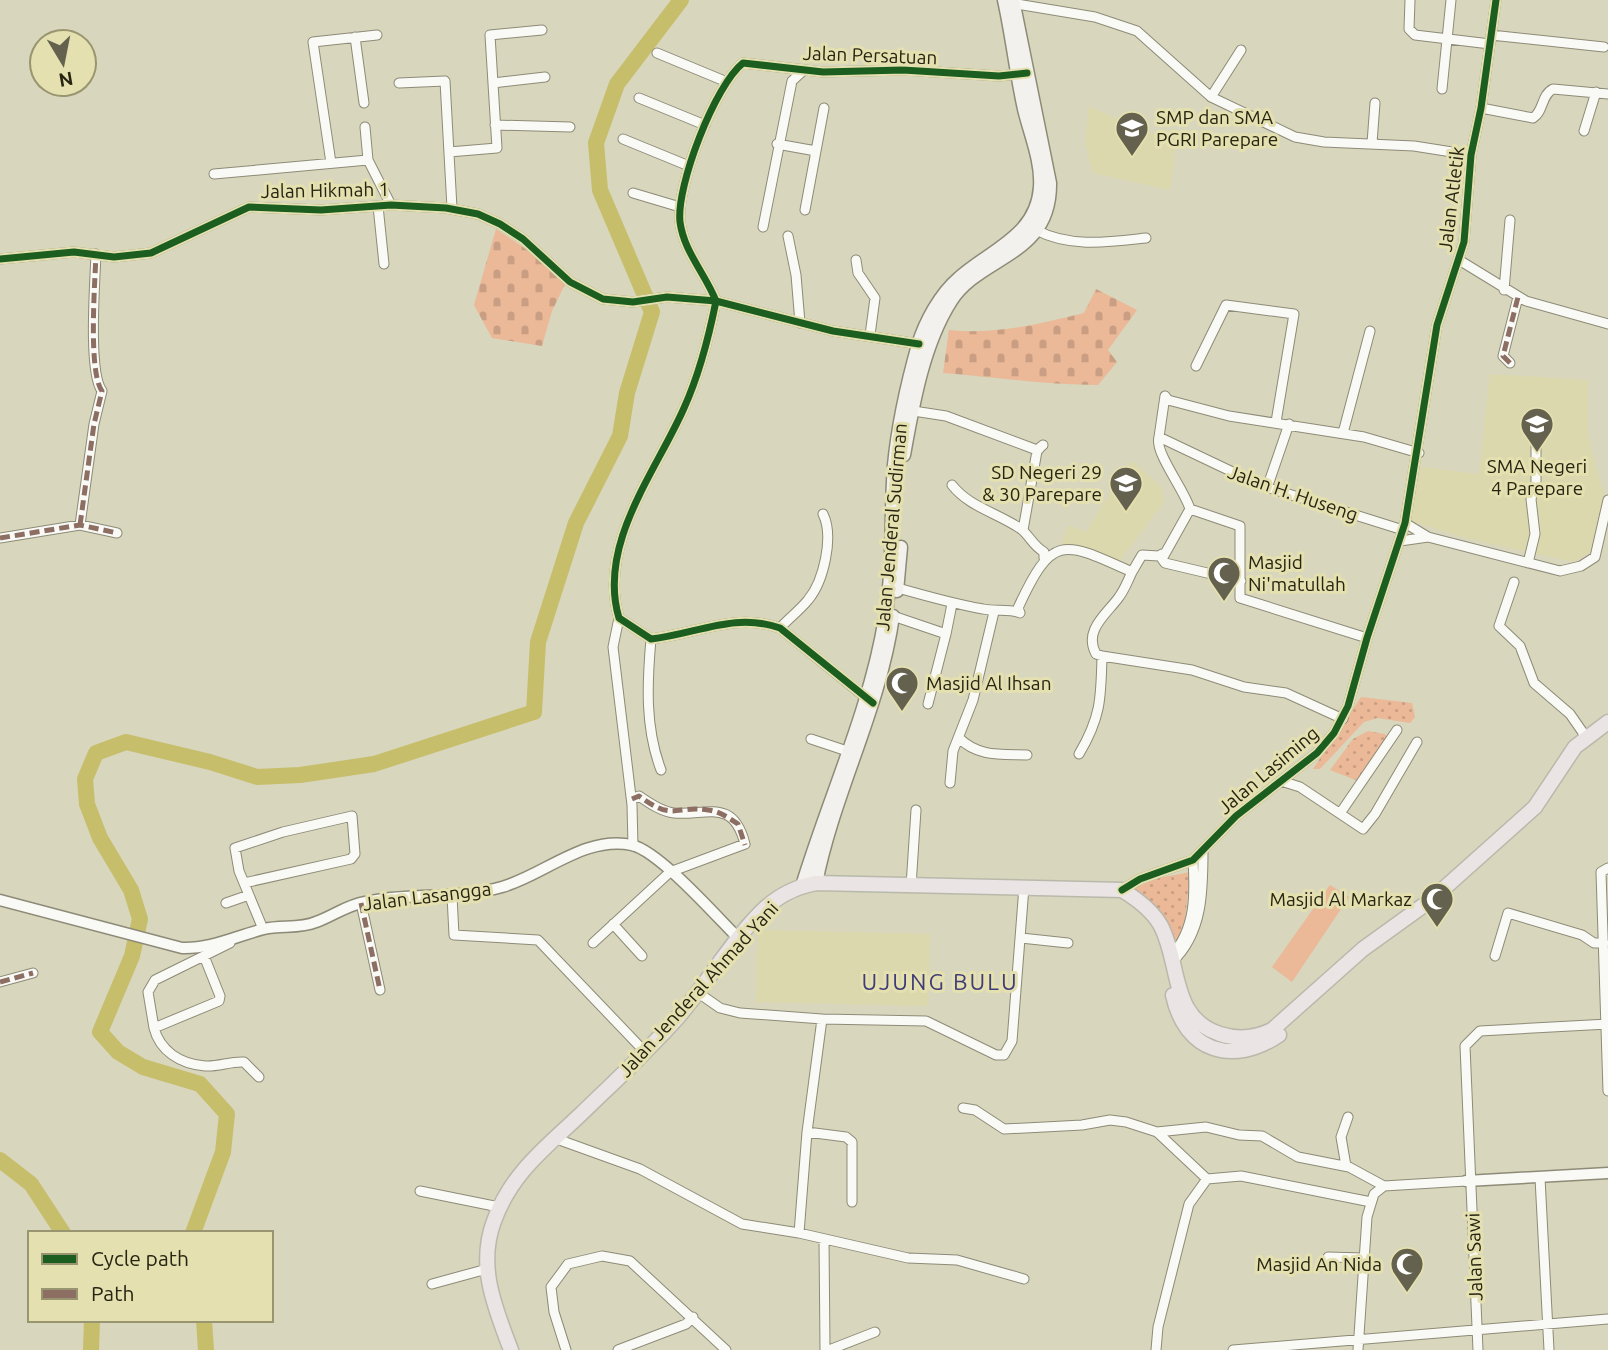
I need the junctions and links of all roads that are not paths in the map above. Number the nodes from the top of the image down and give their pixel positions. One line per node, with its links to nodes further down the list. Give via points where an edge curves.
1 (1410, 0): 8 (street, via 1411,32)
2 (1451, 0): 8 (street)
3 (1496, 0): 9 (street, Jalan Atletik)
4 (1009, 1): 14 (main road, Jalan Jenderal Sudirman); 22 (street, via 1095,17 1137,32)
5 (542, 30): 18 (street, via 490,35)
6 (377, 35): 7 (street)
7 (355, 37): 24 (street); 40 (street, via 313,42)
8 (1447, 38): 9 (street); 19 (street)
9 (1491, 40): 10 (street); 27 (street, Jalan Atletik)
10 (1604, 47)
11 (1241, 50): 22 (street)
12 (657, 53): 16 (street)
13 (804, 70): 14 (street, Jalan Persatuan); 16 (street, Jalan Persatuan, via 743,63); 35 (street, via 792,81)
14 (1022, 74): 51 (main road, Jalan Jenderal Sudirman, via 1050,183 1049,201); 66 (main road, Jalan Jenderal Sudirman, via 1039,171 1037,204 1008,244 951,286)
15 (545, 77): 18 (street)
16 (727, 82): 29 (street, Jalan Persatuan)
17 (399, 83): 37 (street, via 445,81)
18 (493, 83): 28 (street)
19 (1442, 89)
20 (1596, 92): 21 (street); 27 (street, via 1549,90 1533,118); 32 (street)
21 (1608, 94)
22 (1211, 97): 34 (street, via 1295,137)
23 (639, 98): 29 (street)
24 (364, 103)
25 (1375, 103): 34 (street)
26 (824, 108): 36 (street)
27 (1481, 108): 38 (street, Jalan Atletik)
28 (495, 125): 31 (street); 37 (street, via 497,148)
29 (705, 125): 41 (street, Jalan Persatuan)
30 (365, 127): 39 (street)
31 (570, 127)
32 (1584, 131)
33 (623, 139): 41 (street)
34 (1373, 143): 38 (street)
35 (777, 144): 36 (street); 50 (street)
36 (816, 151): 48 (street)
37 (449, 152): 47 (street)
38 (1471, 155): 57 (street, Jalan Atletik)
39 (368, 160): 40 (street); 44 (street)
40 (331, 163): 42 (street)
41 (689, 166): 46 (street, Jalan Persatuan)
42 (214, 174)
43 (633, 193): 46 (street)
44 (391, 205): 45 (street, Jalan Hikmah 1); 47 (street, Jalan Hikmah 1)
45 (378, 206): 54 (street, Jalan Hikmah 1, via 321,210 249,207 151,253); 58 (street)
46 (680, 206): 61 (street, Jalan Persatuan, via 689,253)
47 (453, 208): 61 (street, Jalan Hikmah 1, via 500,224 591,294 615,302 667,297)
48 (805, 210)
49 (1510, 220): 59 (street)
50 (763, 228)
51 (1036, 230): 53 (street, via 1077,242); 69 (main road, Jalan Jenderal Sudirman, via 1023,246 951,300)
52 (788, 236): 62 (street)
53 (1146, 238)
54 (96, 254): 55 (street, Jalan Hikmah 1); 81 (street, via 94,345 97,384 102,391)
55 (0, 259)
56 (856, 260): 65 (street, via 858,273 875,298)
57 (1459, 260): 59 (street); 75 (street, Jalan Atletik, via 1437,325)
58 (384, 264)
59 (1504, 290): 60 (street)
60 (1518, 297): 63 (street); 67 (street, via 1503,356)
61 (716, 301): 62 (street); 98 (street, via 690,396 623,534 616,567)
62 (800, 323): 65 (street)
63 (1608, 324)
64 (1370, 331): 73 (street)
65 (870, 335): 66 (street)
66 (919, 344): 69 (main road, Jalan Jenderal Sudirman)
67 (1510, 363)
68 (1196, 366): 71 (street, via 1226,305 1294,314)
69 (907, 410): 83 (street, via 946,416 1037,450 1043,445 1037,451); 94 (main road, Jalan Jenderal Sudirman); 103 (main road, Jalan Jenderal Sudirman, via 894,464)
70 (1536, 418): 90 (street, via 1536,482 1531,499 1535,534)
71 (1276, 422): 72 (street); 74 (street, via 1214,413 1165,396)
72 (1289, 424): 73 (street); 77 (street)
73 (1343, 433): 75 (street)
74 (1159, 436): 77 (street, Jalan H. Huseng); 79 (street, via 1159,452)
75 (1419, 453): 82 (street, Jalan Atletik)
76 (952, 485): 83 (street, via 963,498)
77 (1267, 488): 82 (street, Jalan H. Huseng)
78 (1608, 500): 90 (street, via 1592,560 1566,571)
79 (1190, 509): 88 (street); 92 (street, via 1238,524)
80 (823, 514): 99 (street, via 828,523 819,578 807,601)
81 (80, 526): 84 (street); 86 (street)
82 (1404, 527): 85 (street, Jalan H. Huseng); 87 (street, Jalan Atletik)
83 (1023, 530): 89 (street, via 1044,552)
84 (117, 533)
85 (1427, 537): 87 (street); 90 (street)
86 (0, 538)
87 (1400, 541): 101 (street, Jalan Lasiming)
88 (1162, 554): 91 (street, via 1142,555); 92 (street, via 1166,564)
89 (1044, 558): 91 (street, via 1053,551 1084,550); 96 (street, via 1018,608 1020,613)
90 (1528, 563)
91 (1132, 572): 104 (street, via 1093,631 1093,648)
92 (1241, 581): 101 (street, via 1240,598)
93 (1514, 582): 110 (street, via 1499,626 1520,646 1534,683 1570,714)
94 (898, 588): 95 (street); 97 (main road, Jalan Jenderal Sudirman)
95 (952, 604): 96 (street); 100 (street)
96 (994, 611): 111 (street)
97 (893, 616): 100 (street); 103 (main road, Jalan Jenderal Sudirman)
98 (620, 618): 102 (street); 120 (street, via 613,647)
99 (780, 628): 102 (street, via 755,620 729,621); 105 (street)
100 (946, 634): 106 (street)
101 (1367, 638): 107 (street, Jalan Lasiming)
102 (652, 639): 117 (street, via 648,700)
103 (885, 642): 105 (main road, Jalan Jenderal Sudirman)
104 (1102, 656): 107 (street, via 1192,670 1244,687 1286,693); 115 (street, via 1101,704)
105 (869, 700): 114 (main road, Jalan Jenderal Sudirman); 129 (main road, Jalan Jenderal Sudirman, via 825,848)
106 (928, 704)
107 (1343, 719): 118 (street, Jalan Lasiming, via 1317,753)
108 (1608, 722): 110 (highway)
109 (1397, 730): 122 (street)
110 (1586, 737): 149 (highway, via 1535,807 1431,900 1363,949 1272,1030 1237,1038 1206,1030 1185,1007)
111 (959, 738): 116 (street, via 980,753); 119 (street)
112 (811, 739): 114 (street)
113 (1417, 742): 122 (street, via 1366,826 1361,829)
114 (847, 751): 129 (main road, Jalan Jenderal Sudirman)
115 (1079, 754)
116 (1027, 755)
117 (661, 770)
118 (1281, 781): 122 (street); 124 (street, Jalan Lasiming, via 1236,816)
119 (950, 783)
120 (632, 799): 123 (street); 127 (street, via 639,796 673,813 709,810 740,826 743,847)
121 (916, 810): 130 (street)
122 (1340, 813)
123 (633, 846): 127 (street); 134 (street, Jalan Lasangga, via 589,849 509,884)
124 (1203, 850): 125 (street, Jalan Lasiming); 149 (street, via 1197,923 1188,945)
125 (1193, 860): 132 (street, Jalan Lasiming); 149 (street, via 1190,922)
126 (1605, 869): 145 (street)
127 (670, 872): 138 (street); 142 (street)
128 (244, 883): 128 (street, via 234,853 238,846 352,816 355,854 348,861); 133 (street)
129 (809, 885): 130 (highway); 142 (highway, Jalan Jenderal Ahmad Yani, via 771,903)
130 (911, 886): 131 (highway)
131 (1024, 887): 132 (highway); 141 (street)
132 (1122, 890): 149 (highway, via 1150,910 1161,926)
133 (249, 895): 136 (street); 139 (street)
134 (452, 896): 137 (street, Jalan Lasangga); 157 (street, via 454,935 538,940)
135 (0, 900): 140 (street, Jalan Lasangga, via 191,948)
136 (226, 903)
137 (361, 903): 139 (street, Jalan Lasangga, via 316,923); 152 (street)
138 (613, 924): 143 (street); 147 (street)
139 (263, 929): 140 (street, Jalan Lasangga)
140 (241, 937): 146 (street)
141 (1021, 938): 144 (street); 154 (street, via 1012,1041 1004,1055 926,1021)
142 (739, 939): 153 (highway, Jalan Jenderal Ahmad Yani)
143 (593, 943)
144 (1068, 943)
145 (1604, 943): 148 (street, via 1508,913); 155 (street)
146 (204, 956): 156 (street, via 155,980 148,992); 156 (street, via 219,1001)
147 (642, 956)
148 (1495, 956)
149 (1172, 964)
150 (33, 973): 151 (street)
151 (0, 982)
152 (380, 990)
153 (698, 992): 154 (street, via 720,1008 740,1013); 157 (highway, Jalan Jenderal Ahmad Yani)
154 (822, 1019): 162 (street)
155 (1607, 1024): 159 (street); 169 (street, Jalan Sawi, via 1480,1031 1470,1039 1464,1054)
156 (155, 1028): 158 (street, via 168,1054 204,1066 244,1062)
157 (645, 1052): 164 (highway, Jalan Jenderal Ahmad Yani)
158 (259, 1077)
159 (1608, 1091)
160 (963, 1108): 163 (street, via 975,1110 1004,1129 1110,1120)
161 (1348, 1117): 165 (street, via 1341,1138)
162 (807, 1132): 173 (street, via 846,1137 852,1142); 176 (street)
163 (1157, 1132): 165 (street, via 1206,1127 1262,1136 1298,1157); 167 (street)
164 (554, 1138): 175 (highway, Jalan Jenderal Ahmad Yani, via 519,1172); 176 (street, via 640,1169 742,1224)
165 (1346, 1166): 171 (street)
166 (1608, 1173): 170 (street)
167 (1207, 1180): 174 (street, via 1241,1176); 194 (street, via 1189,1204)
168 (1608, 1180): 170 (street)
169 (1469, 1181): 170 (street); 171 (street); 186 (street, Jalan Sawi)
170 (1540, 1181): 185 (street)
171 (1384, 1186): 174 (street)
172 (420, 1191): 175 (street)
173 (852, 1202)
174 (1371, 1202): 179 (street)
175 (499, 1207): 180 (highway, Jalan Jenderal Ahmad Yani, via 489,1237)
176 (799, 1233): 177 (street)
177 (824, 1239): 181 (street, via 908,1258 957,1260); 193 (street)
178 (1328, 1257): 179 (street)
179 (1363, 1258): 188 (street)
180 (487, 1269): 182 (street); 189 (highway, Jalan Jenderal Ahmad Yani)
181 (1024, 1279)
182 (432, 1284)
183 (692, 1317): 190 (street, via 630,1261 602,1256 568,1264 551,1287); 191 (street, via 686,1324); 192 (street)
184 (1608, 1319): 185 (street)
185 (1549, 1326): 186 (street); 197 (street)
186 (1477, 1330): 188 (street); 196 (street, Jalan Sawi)
187 (875, 1332): 193 (street)
188 (1358, 1346): 195 (street)
189 (512, 1350)
190 (566, 1350)
191 (618, 1350)
192 (726, 1350)
193 (827, 1350)
194 (1156, 1350)
195 (1233, 1350)
196 (1478, 1350)
197 (1549, 1350)

